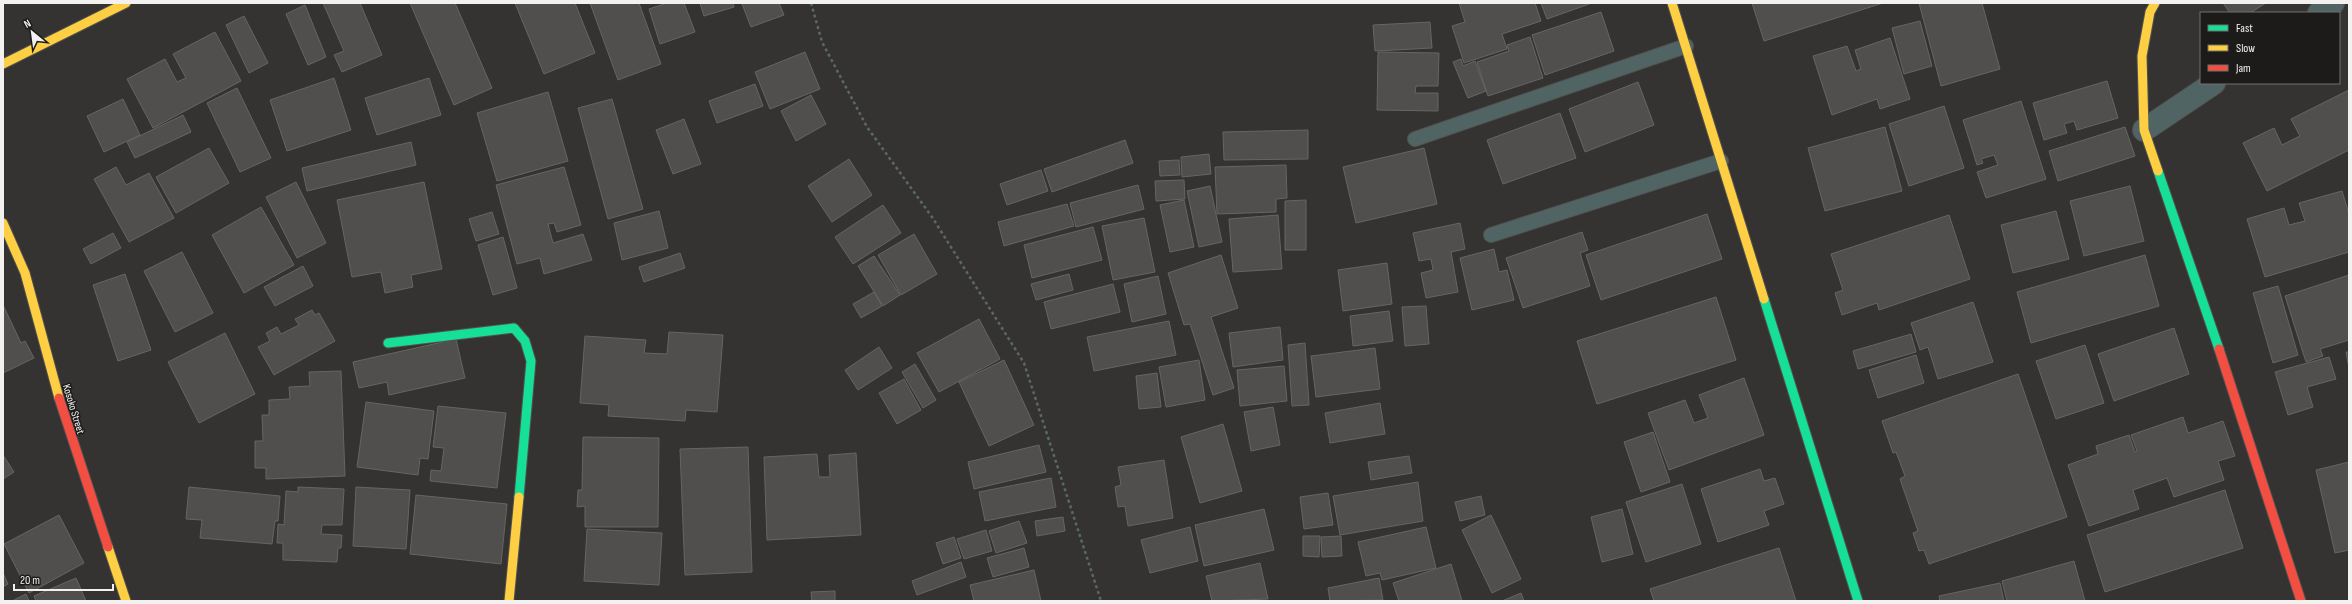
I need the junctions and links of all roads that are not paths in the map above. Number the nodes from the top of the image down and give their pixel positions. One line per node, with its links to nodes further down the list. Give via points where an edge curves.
1 (126, 3): 7 (street)
2 (1672, 3): 6 (street)
3 (2155, 3): 9 (street, via 2150,12 2142,56)
4 (2333, 3): 5 (street)
5 (2320, 12)
6 (1686, 46): 10 (lane); 11 (street)
7 (3, 64)
8 (2213, 84): 9 (street)
9 (2144, 130): 18 (street, via 2254,452)
10 (1415, 139)
11 (1721, 161): 13 (lane); 17 (street)
12 (3, 223): 15 (street, Kosoko Street, via 25,273 62,412)
13 (1490, 235)
14 (388, 343): 16 (street, via 514,328 525,340 531,361)
15 (126, 601)
16 (509, 601)
17 (1858, 601)
18 (2301, 601)

